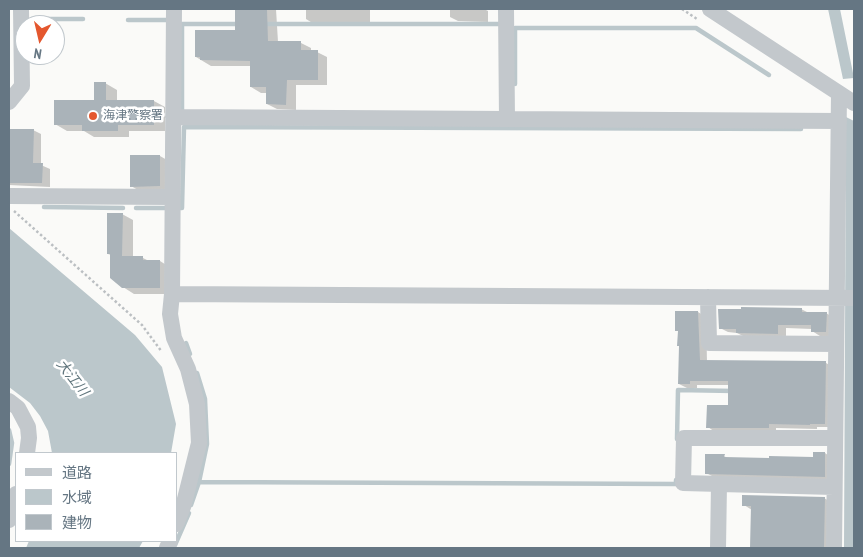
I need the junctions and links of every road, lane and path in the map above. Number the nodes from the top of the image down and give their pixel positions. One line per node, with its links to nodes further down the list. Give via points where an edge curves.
1 (21, 9): 6 (street, via 22,86)
2 (174, 9): 8 (street)
3 (506, 9): 9 (street)
4 (710, 9): 5 (street)
5 (839, 94): 7 (street); 10 (street)
6 (9, 102)
7 (854, 103)
8 (173, 117): 9 (street); 12 (street)
9 (507, 119): 10 (street)
10 (839, 121): 16 (street)
11 (9, 196): 12 (street)
12 (172, 197): 14 (street)
13 (9, 207): 18 (path, via 142,325)
14 (172, 294): 15 (street); 25 (street, via 170,314 174,338 188,369 197,404 198,443)
15 (708, 297): 16 (street); 17 (street, via 709,343)
16 (845, 298): 17 (street)
17 (836, 344): 20 (street)
18 (165, 358)
19 (9, 401): 21 (street, via 18,408 28,427)
20 (835, 438): 22 (street, via 684,438 683,483); 23 (street)
21 (28, 452)
22 (719, 484): 23 (street); 27 (street)
23 (834, 487): 28 (street)
24 (15, 498): 26 (street)
25 (178, 519)
26 (9, 520)
27 (718, 548)
28 (834, 548)

